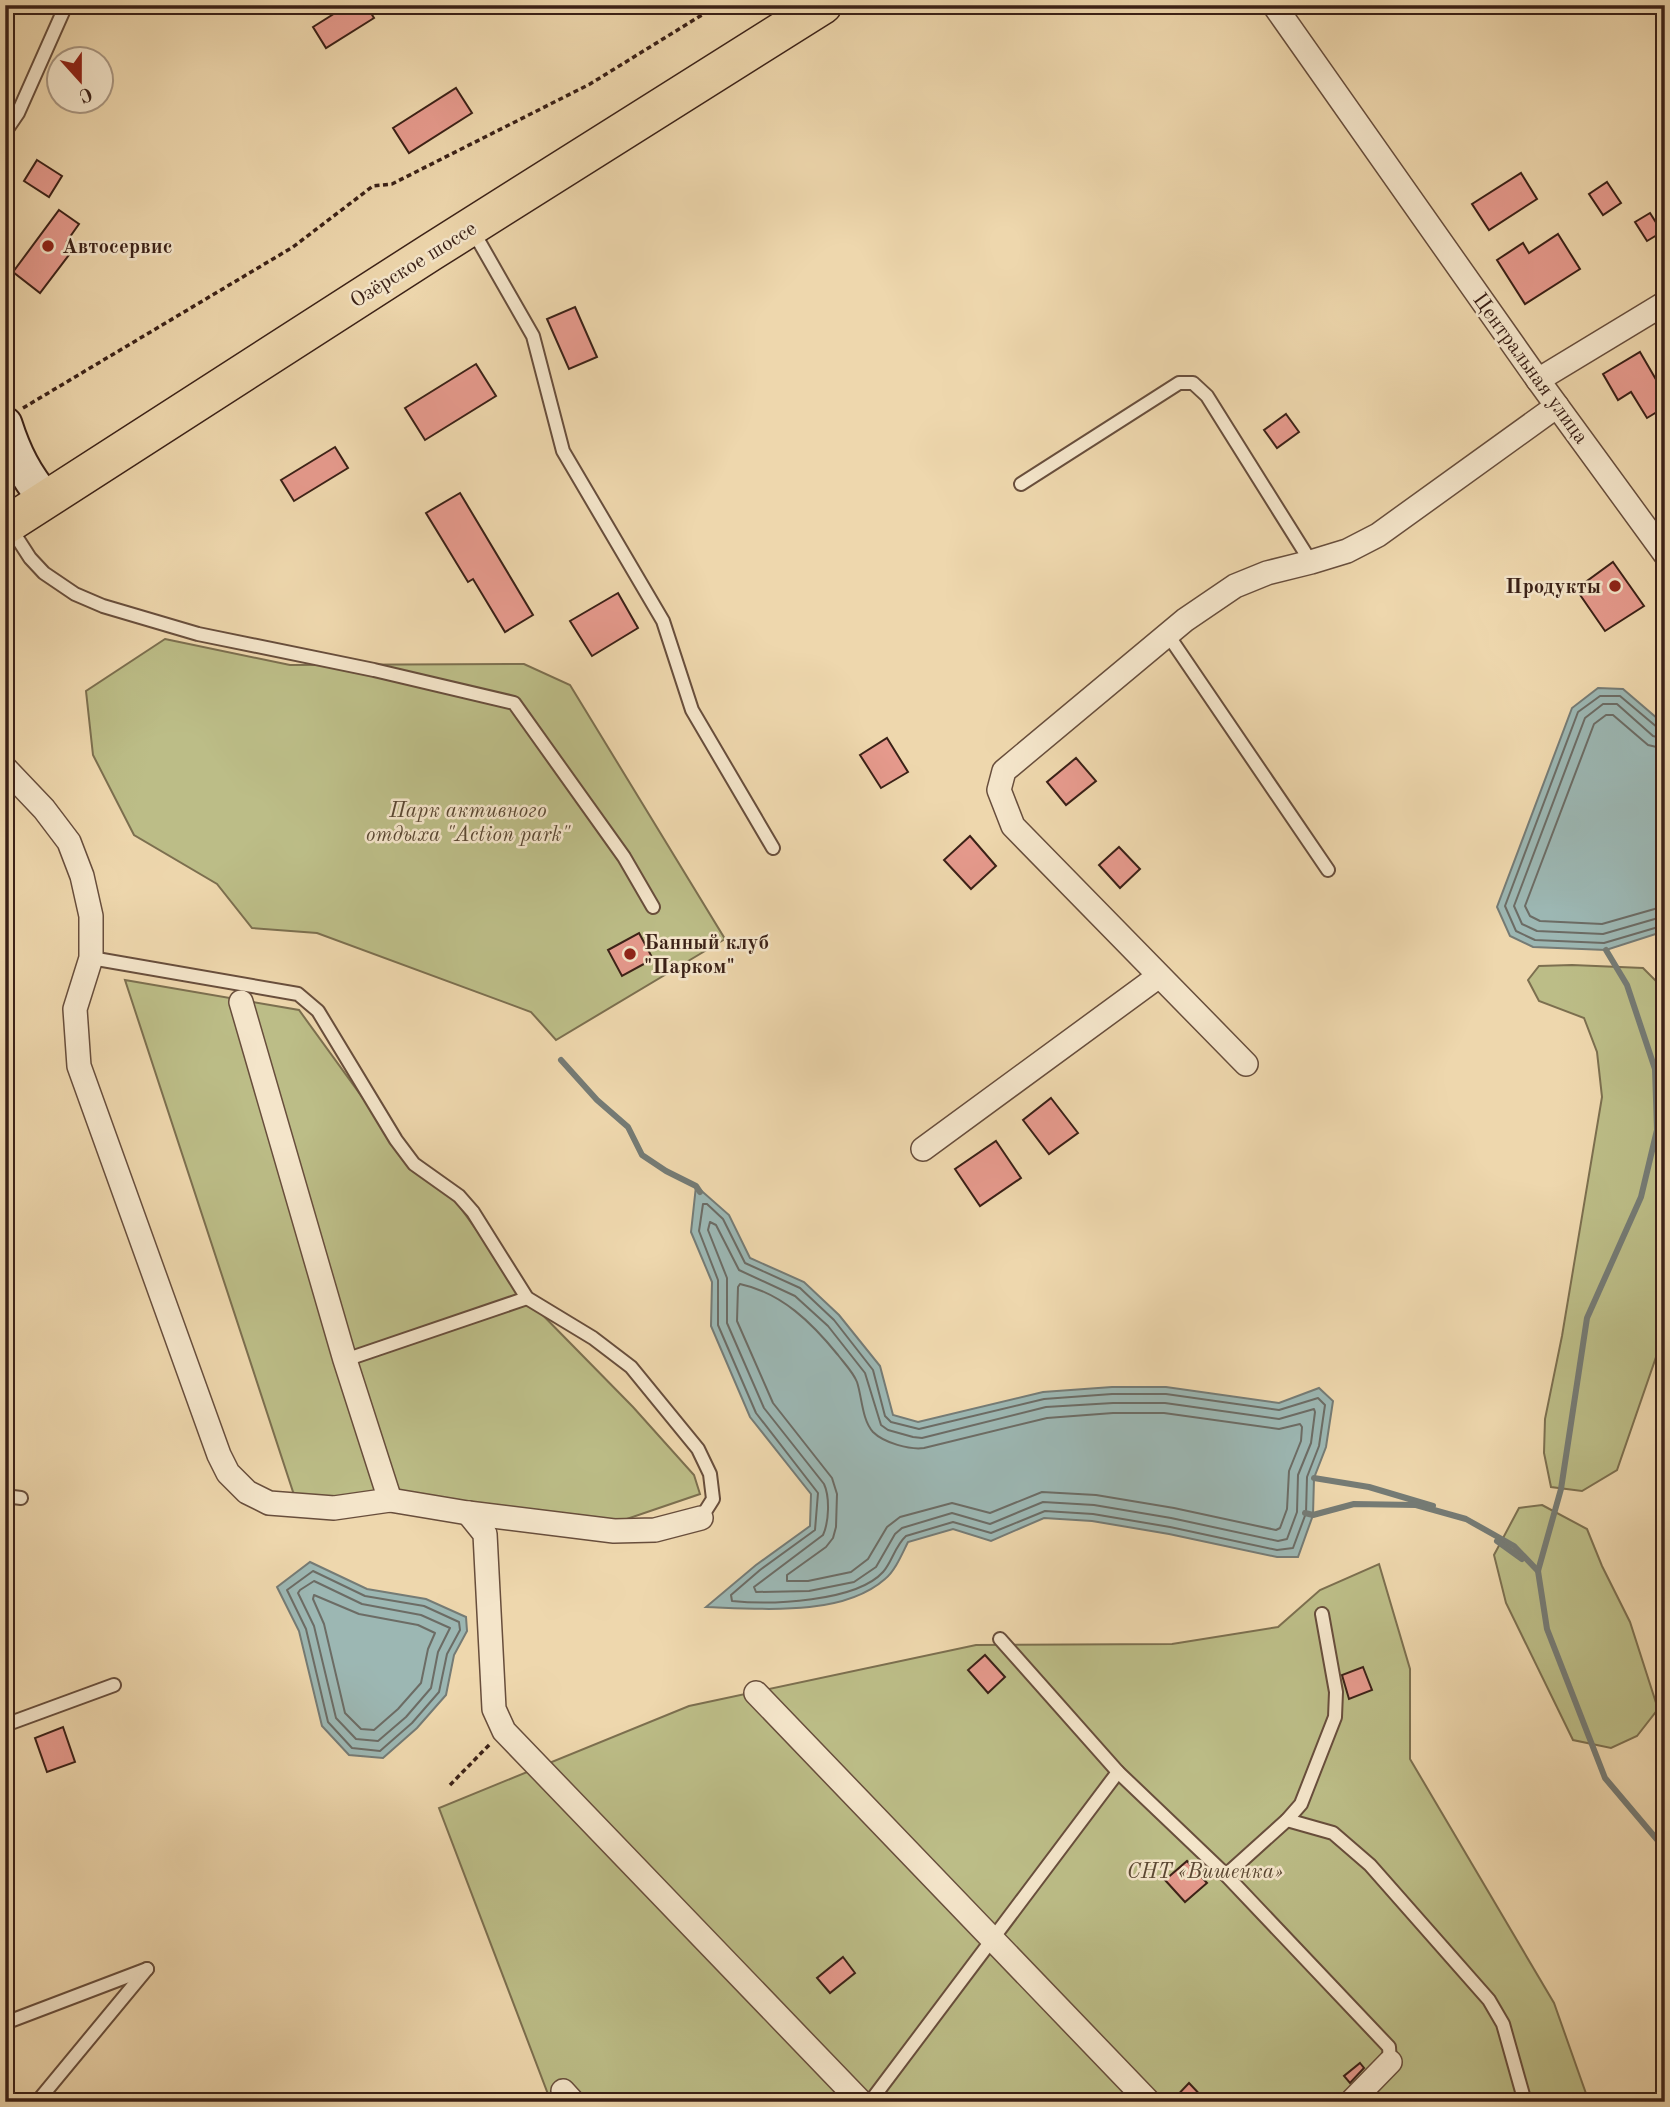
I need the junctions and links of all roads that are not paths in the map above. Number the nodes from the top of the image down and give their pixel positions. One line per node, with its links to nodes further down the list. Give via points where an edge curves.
1 (66, 5): 4 (lane)
2 (823, 5): 5 (main road, Озёрское шоссе)
3 (1274, 5): 7 (street, Центральная улица)
4 (5, 132)
5 (471, 227): 11 (main road, Озёрское шоссе); 17 (lane, via 533,336 563,451 663,621 692,710)
6 (1665, 303): 7 (street)
7 (1538, 380): 8 (street, Центральная улица)
8 (1557, 406): 13 (street, Центральная улица); 14 (street, via 1378,535)
9 (11, 418): 11 (main road, via 13,451)
10 (1021, 484): 14 (lane, via 1179,383 1193,383 1207,396)
11 (45, 499): 12 (main road, Озёрское шоссе)
12 (6, 525): 19 (lane, via 44,573 103,606 198,634 514,703 624,857)
13 (1665, 554)
14 (1311, 562): 15 (street, via 1235,586)
15 (1168, 635): 18 (lane); 21 (street, via 1004,771 999,790 1013,826)
16 (5, 768): 20 (street, via 69,842 91,916)
17 (773, 848)
18 (1328, 870)
19 (653, 907)
20 (91, 958): 25 (lane, via 298,994 318,1011 414,1164 459,1196 473,1212); 29 (street, via 75,1009 79,1066 228,1473 247,1492 269,1503 334,1508)
21 (1159, 975): 23 (street); 24 (street)
22 (241, 1002): 26 (street)
23 (1246, 1064)
24 (923, 1149)
25 (527, 1298): 26 (lane); 31 (lane, via 631,1367 698,1449 710,1474 713,1499)
26 (345, 1360): 29 (street)
27 (5, 1496): 28 (lane)
28 (20, 1498)
29 (390, 1500): 30 (street)
30 (468, 1513): 31 (street, via 614,1531 655,1530); 44 (street, via 485,1534 494,1709 504,1731)
31 (701, 1518)
32 (1322, 1614): 38 (lane, via 1336,1692 1335,1717 1301,1804)
33 (1000, 1639): 37 (lane)
34 (114, 1685): 36 (lane)
35 (756, 1693): 40 (street)
36 (5, 1725)
37 (1118, 1772): 39 (lane); 40 (lane)
38 (1287, 1820): 39 (lane); 48 (lane, via 1332,1833 1370,1865 1489,2000 1503,2025)
39 (1226, 1875): 42 (lane, via 1389,2047)
40 (992, 1941): 45 (lane); 46 (street)
41 (5, 2023): 43 (lane, via 147,1969)
42 (1390, 2062): 47 (street)
43 (37, 2102)
44 (861, 2102)
45 (870, 2102)
46 (1149, 2102)
47 (1351, 2102)
48 (1525, 2102)

